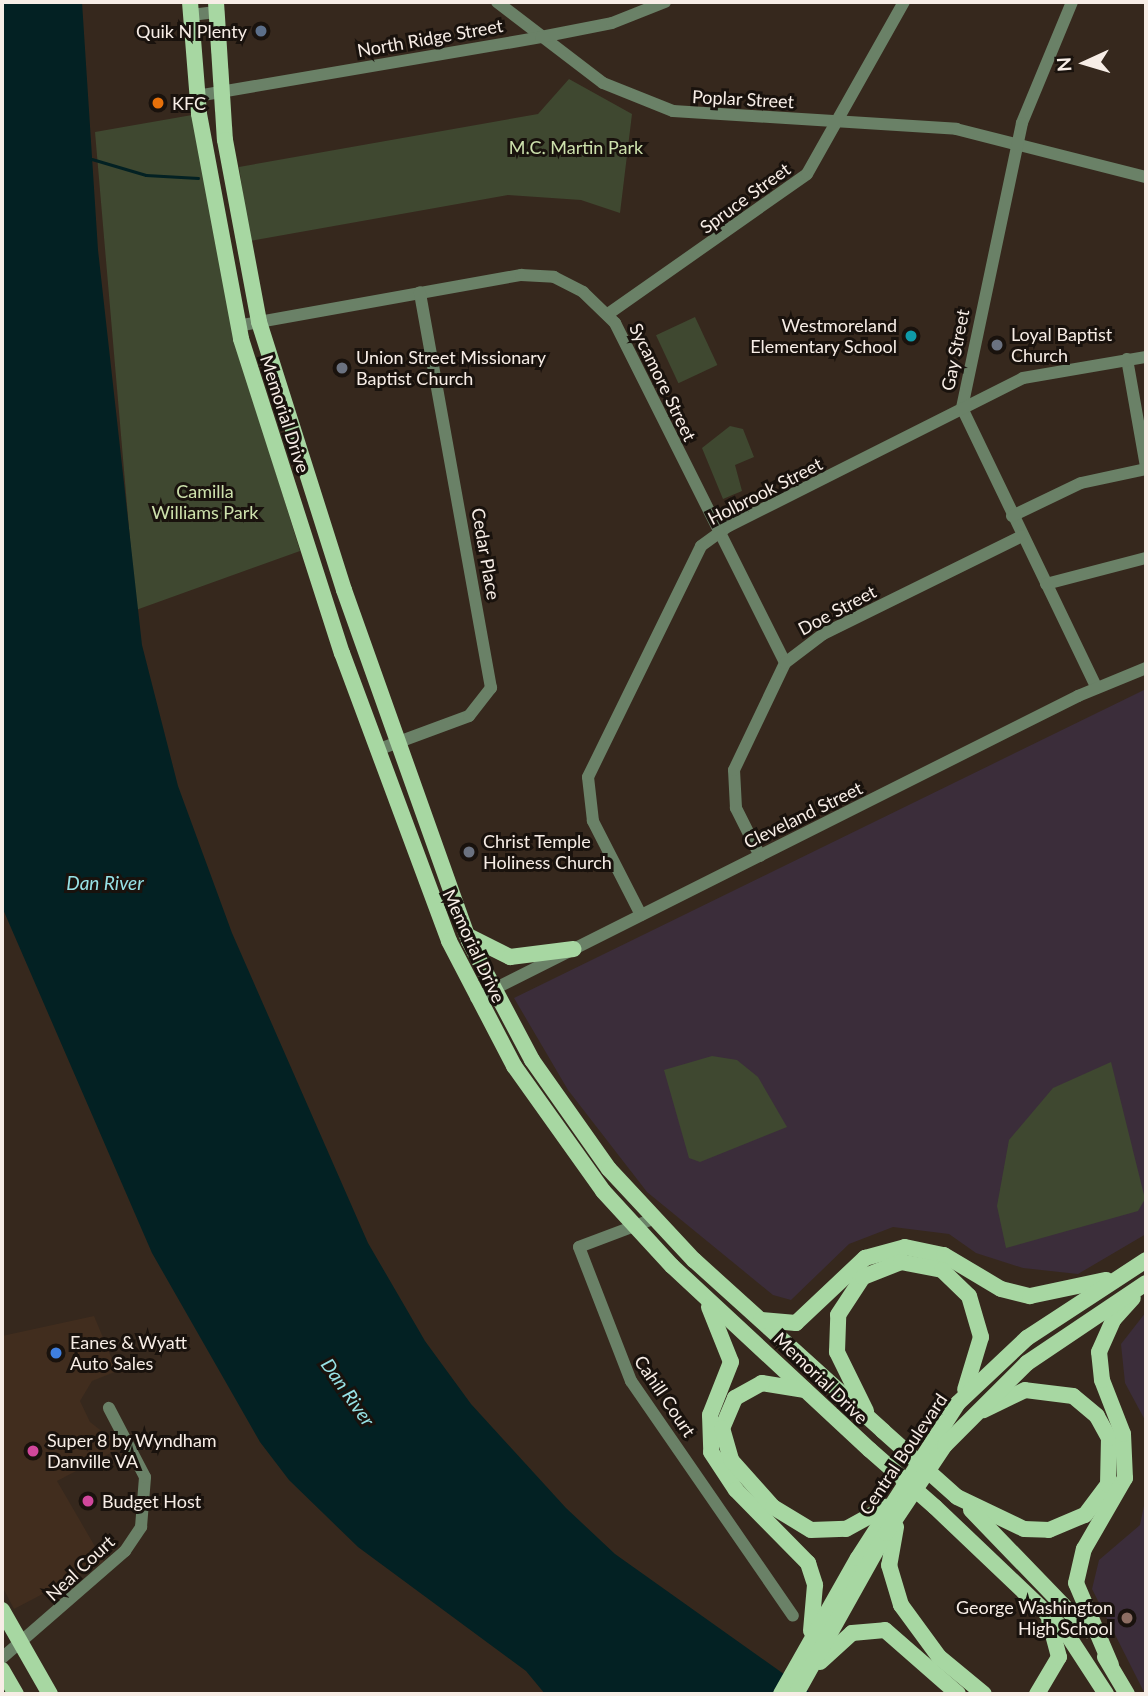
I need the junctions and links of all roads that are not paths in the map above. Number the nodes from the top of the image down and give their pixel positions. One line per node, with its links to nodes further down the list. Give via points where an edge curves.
1 (497, 2): 7 (street, Poplar Street)
2 (665, 2): 7 (street, North Ridge Street, via 612,23)
3 (904, 2): 10 (street, Spruce Street)
4 (1072, 2): 11 (street, Gay Street)
5 (216, 7): 6 (street); 8 (main road, Memorial Drive)
6 (191, 8): 9 (main road, Memorial Drive)
7 (541, 37): 8 (street, North Ridge Street); 10 (street, Poplar Street, via 603,83 649,105 697,116)
8 (220, 92): 9 (street, North Ridge Street); 15 (main road, Memorial Drive)
9 (197, 96): 16 (main road, Memorial Drive)
10 (837, 121): 11 (street, Poplar Street, via 964,130); 14 (street, Spruce Street, via 794,187)
11 (1017, 144): 12 (street, Poplar Street); 19 (street, Gay Street)
12 (1146, 177)
13 (420, 292): 14 (street, Sycamore Street, via 538,275 569,283); 15 (street, Sycamore Street); 29 (street, Cedar Place, via 491,688 469,716)
14 (608, 314): 22 (street, Sycamore Street)
15 (259, 322): 16 (street, Sycamore Street); 29 (main road, Memorial Drive)
16 (237, 326): 30 (main road, Memorial Drive)
17 (1146, 357): 18 (street, Holbrook Street)
18 (1127, 359): 19 (street, Holbrook Street, via 1023,378); 20 (street)
19 (961, 408): 21 (street, Gay Street); 22 (street, Holbrook Street)
20 (1146, 468): 21 (street, via 1081,483)
21 (1012, 516): 23 (street, Gay Street)
22 (718, 532): 26 (street, Sycamore Street); 32 (street, Holbrook Street, via 693,557 588,778 593,821)
23 (1022, 536): 25 (street, Gay Street); 26 (street, Doe Street, via 815,639)
24 (1146, 558): 25 (street)
25 (1046, 584): 28 (street, Gay Street)
26 (785, 663): 31 (street, Doe Street, via 734,770 736,808)
27 (1146, 668): 28 (street, Cleveland Street)
28 (1096, 687): 31 (street, Cleveland Street)
29 (397, 742): 30 (street, Cedar Place); 33 (main road, Memorial Drive)
30 (377, 750): 36 (main road, Memorial Drive, via 423,882)
31 (760, 856): 32 (street, Cleveland Street)
32 (641, 915): 34 (street, Cleveland Street)
33 (465, 932): 34 (main road, via 484,950 510,957); 35 (main road, Memorial Drive)
34 (573, 949): 35 (street, Cleveland Street)
35 (493, 989): 36 (street, Cleveland Street); 37 (main road, Memorial Drive, via 559,1102)
36 (476, 998): 38 (main road, Memorial Drive, via 552,1124)
37 (653, 1219): 38 (street, Cahill Court); 43 (main road, Memorial Drive)
38 (634, 1226): 42 (main road, Memorial Drive); 53 (street, Cahill Court, via 579,1247 622,1363)
39 (1146, 1261): 40 (main road, Central Boulevard)
40 (1128, 1272): 43 (main road, via 1064,1293 1030,1296 1001,1289 944,1255 905,1247 865,1258 796,1323); 45 (main road, Central Boulevard, via 1027,1338)
41 (1146, 1283): 47 (main road, Central Boulevard, via 1036,1356); 57 (main road, via 1102,1341 1099,1368 1123,1434 1127,1469 1121,1493 1077,1571 1078,1594)
42 (706, 1298): 44 (main road, Memorial Drive); 55 (main road, via 731,1362 710,1415 711,1452 736,1490 808,1563 815,1605)
43 (758, 1319): 48 (main road, Memorial Drive)
44 (805, 1390): 50 (main road, via 762,1383 727,1408 722,1436 744,1478 773,1507 811,1530 846,1529); 51 (main road, Memorial Drive, bridge)
45 (958, 1403): 48 (main road, via 981,1337 975,1307 942,1270 901,1262 856,1284 836,1327 844,1371); 50 (main road, Central Boulevard)
46 (109, 1408): 54 (street, Neal Court, via 145,1477 141,1527 125,1551)
47 (967, 1420): 49 (main road, via 1025,1390 1064,1392 1084,1403 1105,1428 1111,1473 1094,1506 1049,1530 1024,1529); 50 (main road, Central Boulevard)
48 (878, 1426): 49 (main road, Memorial Drive, bridge)
49 (957, 1497): 57 (main road, Memorial Drive, via 1045,1580)
50 (895, 1510): 55 (main road, Central Boulevard); 59 (main road, Central Boulevard); 64 (main road, via 889,1565 901,1605 939,1657)
51 (1044, 1608): 65 (main road, via 1059,1657); 66 (main road, Memorial Drive)
52 (2, 1610): 54 (main road)
53 (793, 1616)
54 (21, 1643): 56 (street, Neal Court); 61 (main road)
55 (807, 1647): 62 (main road, Central Boulevard)
56 (2, 1658)
57 (1111, 1665): 67 (main road, Memorial Drive)
58 (2, 1670): 60 (main road)
59 (799, 1688): 63 (main road, via 842,1639 876,1629 893,1634)
60 (16, 1694)
61 (50, 1694)
62 (781, 1694)
63 (958, 1694)
64 (984, 1694)
65 (1037, 1694)
66 (1106, 1694)
67 (1127, 1694)

